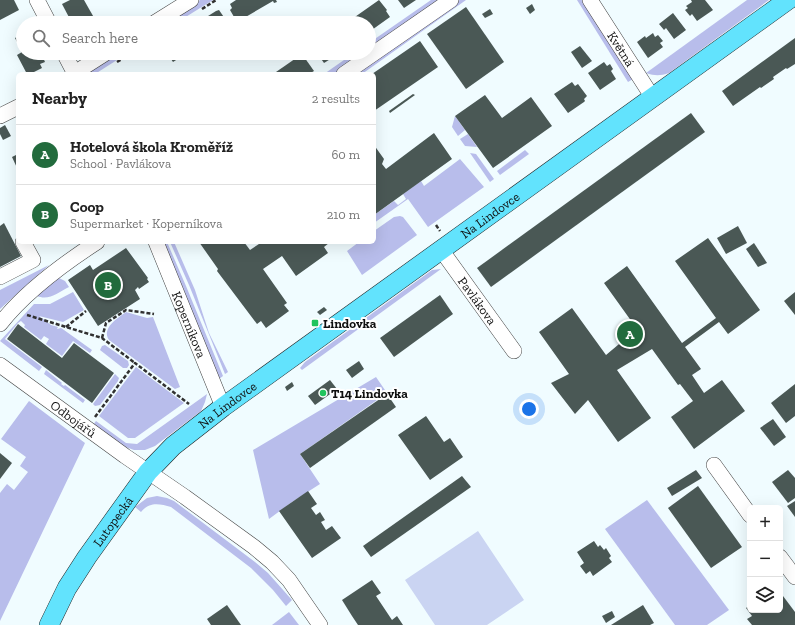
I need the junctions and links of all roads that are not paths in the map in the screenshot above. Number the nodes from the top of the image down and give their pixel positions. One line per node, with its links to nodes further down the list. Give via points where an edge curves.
1 (37, 0): 6 (street)
2 (191, 0): 7 (street)
3 (451, 0): 8 (street)
4 (590, 0): 15 (street, Květná)
5 (788, 0): 15 (main road, Na Lindovce)
6 (45, 16)
7 (165, 16)
8 (376, 52)
9 (67, 60): 12 (street)
10 (95, 60): 13 (street)
11 (364, 60): 14 (street)
12 (73, 72)
13 (77, 72)
14 (347, 72)
15 (653, 98): 21 (main road, Na Lindovce)
16 (16, 108): 17 (street)
17 (0, 116)
18 (25, 244): 22 (street, via 33,260)
19 (94, 244): 23 (street, via 46,280)
20 (157, 244): 26 (street, Koperníkova)
21 (442, 250): 24 (street, Pavlákova); 26 (main road, Na Lindovce)
22 (0, 277)
23 (7, 317)
24 (514, 351)
25 (0, 365): 29 (street, Odbojářů)
26 (223, 407): 27 (main road, Na Lindovce)
27 (193, 430): 29 (main road, Lutopecká)
28 (714, 465): 30 (street)
29 (148, 472): 33 (main road, Lutopecká, via 87,556 67,588); 34 (street, Odbojářů, via 272,562)
30 (747, 511)
31 (783, 561): 32 (street)
32 (795, 577)
33 (49, 625)
34 (320, 625)

